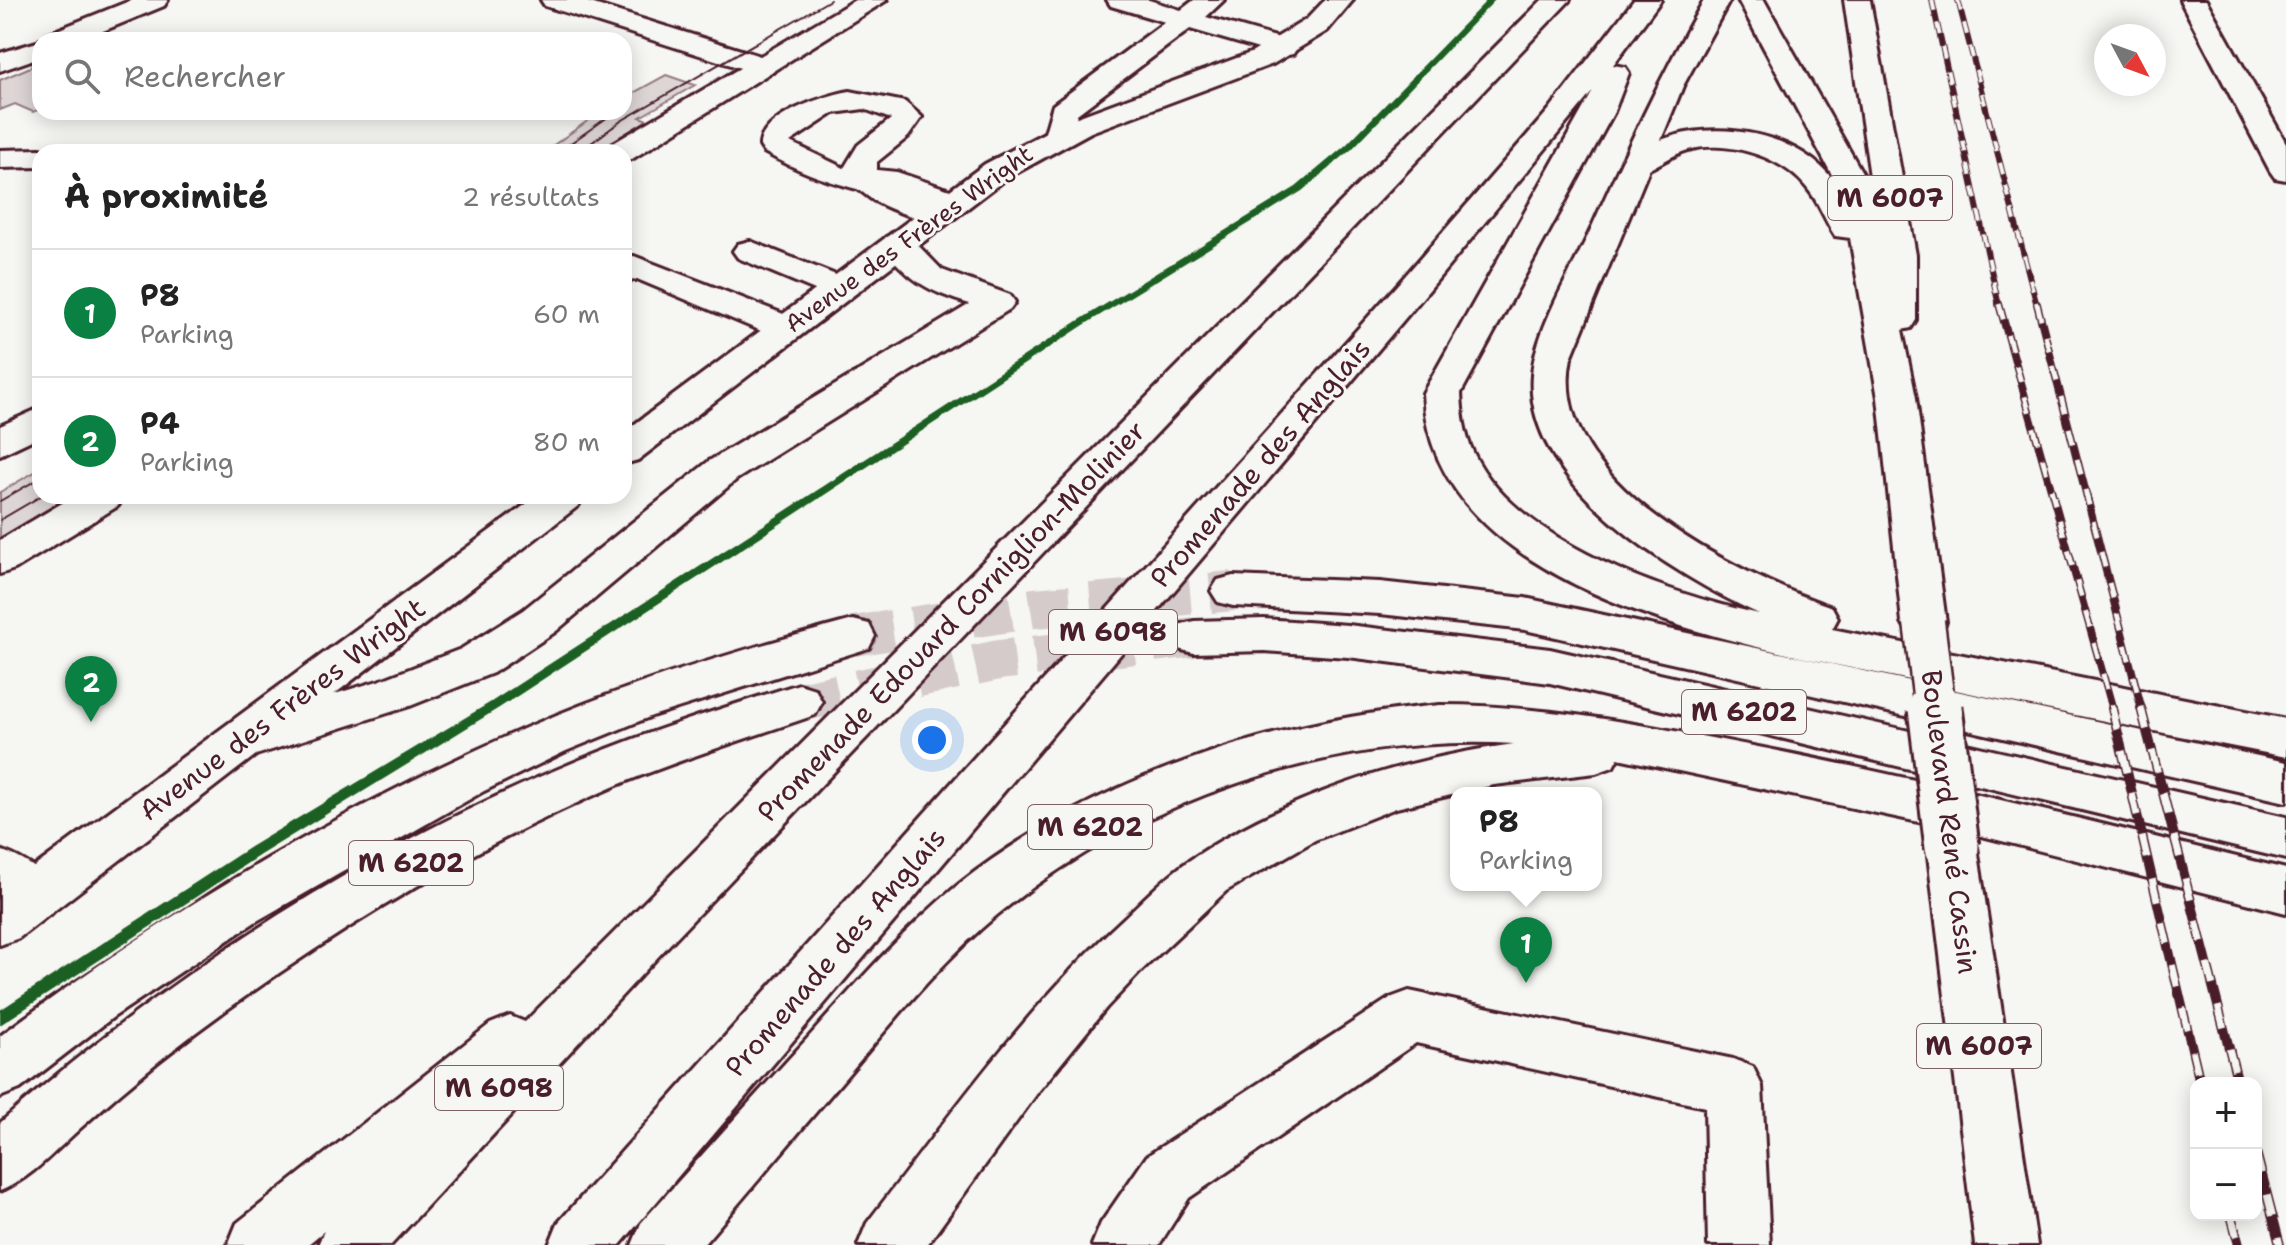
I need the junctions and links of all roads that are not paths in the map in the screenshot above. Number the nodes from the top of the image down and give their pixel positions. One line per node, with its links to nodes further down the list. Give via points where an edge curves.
1 (155, 0): 16 (main road)
2 (554, 0): 20 (main road)
3 (874, 0): 20 (main road)
4 (1120, 0): 15 (main road)
5 (1211, 0): 15 (main road)
6 (1340, 0): 17 (main road, Avenue des Frères Wright, via 1317,25)
7 (1522, 0): 21 (main road, via 1474,57)
8 (1557, 0): 21 (main road, Promenade Edouard Corniglion-Molinier / M 6098)
9 (1717, 0): 27 (main road, via 1669,86)
10 (1751, 0): 33 (main road, Boulevard René Cassin / M 6007, via 1857,191)
11 (1857, 0): 37 (main road, Boulevard René Cassin / M 6007, via 1899,255)
12 (2193, 0): 28 (main road)
13 (2219, 0): 22 (main road)
14 (1646, 4): 49 (main road, via 1599,112 1442,393 1441,427 1478,489 1523,531 1583,570 1688,613 2036,692); 61 (main road, Promenade des Anglais / M 6098, via 1427,271)
15 (1184, 20): 17 (main road); 23 (main road, via 1063,111)
16 (77, 32)
17 (1283, 48): 23 (main road, Avenue des Frères Wright)
18 (32, 50): 19 (main road)
19 (0, 63)
20 (763, 66): 24 (main road)
21 (1446, 114): 56 (main road, Promenade Edouard Corniglion-Molinier / M 6098)
22 (2286, 117)
23 (1059, 136): 30 (main road, Avenue des Frères Wright, via 996,171)
24 (632, 145)
25 (32, 158): 26 (main road)
26 (0, 159)
27 (1636, 163): 33 (main road, via 1683,142 1705,139 1742,142 1783,155 1815,178); 48 (main road, via 1553,356 1550,383 1553,408 1575,455 1620,509 1724,581 1801,614)
28 (2286, 171)
29 (865, 180): 30 (main road, via 876,191)
30 (947, 207): 31 (main road, Avenue des Frères Wright)
31 (898, 244): 35 (main road, Avenue des Frères Wright); 50 (main road, via 924,277 998,302 723,470 539,621 477,661 394,694)
32 (750, 251): 35 (main road)
33 (1869, 266): 37 (main road, Boulevard René Cassin / M 6007)
34 (632, 267): 36 (main road)
35 (839, 288): 36 (main road, Avenue des Frères Wright)
36 (786, 328): 40 (main road, Avenue des Frères Wright)
37 (1897, 398): 66 (main road, Boulevard René Cassin / M 6007, bridge)
38 (32, 424): 39 (main road)
39 (0, 442)
40 (632, 445)
41 (91, 504): 43 (main road)
42 (553, 504): 50 (main road, Avenue des Frères Wright)
43 (0, 559)
44 (1233, 591): 52 (main road, M 6202, via 1403,598 1525,614)
45 (853, 636): 57 (main road, M 6202, via 742,666 604,715 448,787 274,880)
46 (1194, 637): 53 (main road, M 6202, via 1348,641 1550,666)
47 (799, 702): 58 (main road, M 6202, via 575,783 431,852 290,933 180,1009 64,1102)
48 (2286, 731)
49 (2286, 738)
50 (240, 741): 55 (main road, Avenue des Frères Wright)
51 (1674, 749): 54 (main road, M 6202, via 1854,784); 62 (main road, M 6202, via 1496,725 1403,726 1244,762 1120,812 1049,847 914,957); 63 (main road, M 6202, via 1574,755 1468,770 1384,791 1294,827 1207,876 1113,960)
52 (2286, 782)
53 (2286, 838)
54 (2286, 891)
55 (11, 897)
56 (649, 930): 59 (main road); 60 (main road, Promenade Edouard Corniglion-Molinier / M 6098)
57 (0, 1070)
58 (0, 1162)
59 (259, 1245)
60 (349, 1245)
61 (580, 1245)
62 (663, 1245)
63 (889, 1245)
64 (1123, 1245): 65 (main road, via 1168,1177 1409,1016 1733,1086)
65 (1739, 1245)
66 (2006, 1245)

